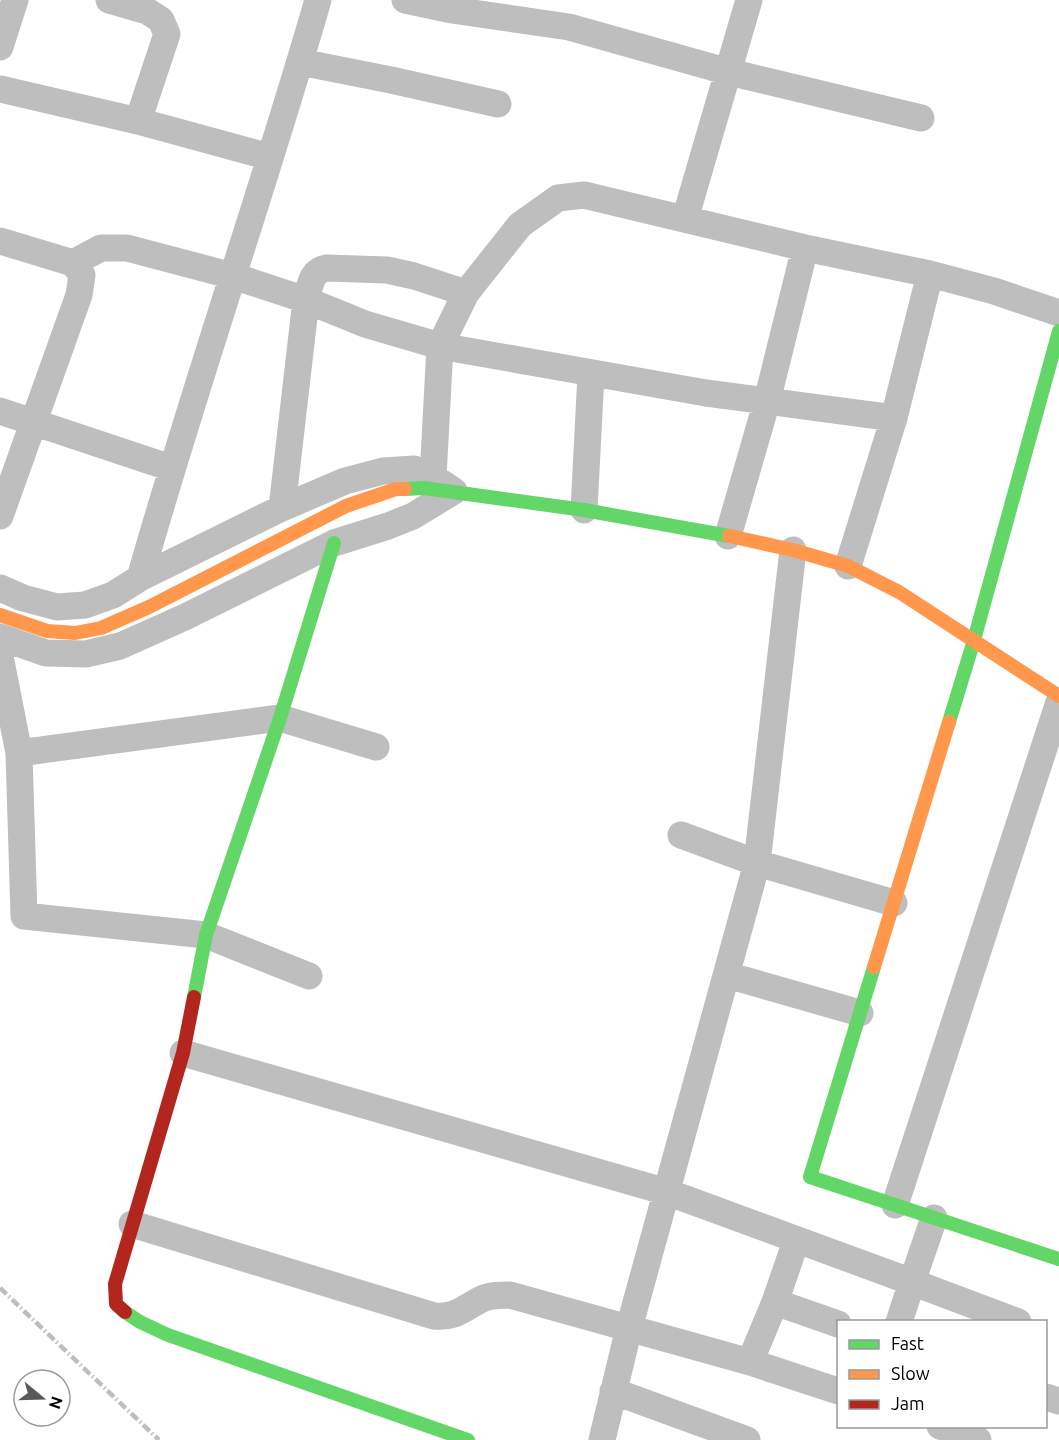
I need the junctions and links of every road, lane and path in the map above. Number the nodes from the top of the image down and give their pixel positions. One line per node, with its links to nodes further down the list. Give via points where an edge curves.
1 (15, 0): 7 (street)
2 (110, 0): 13 (street, via 147,11 161,20 167,34)
3 (318, 0): 8 (street)
4 (405, 0): 6 (street)
5 (749, 0): 9 (street)
6 (453, 5): 9 (street, via 569,27)
7 (0, 47)
8 (300, 62): 11 (street); 14 (street)
9 (729, 72): 12 (street); 15 (street)
10 (0, 89): 13 (street)
11 (498, 104)
12 (921, 118)
13 (138, 121): 14 (street)
14 (270, 157): 20 (street)
15 (685, 219): 17 (street); 21 (street, via 584,195 558,198 520,225)
16 (0, 241): 18 (street)
17 (806, 248): 19 (street); 27 (street)
18 (73, 263): 20 (street, via 101,248 127,248); 30 (street, via 82,275 80,295)
19 (930, 274): 23 (street); 29 (street)
20 (234, 276): 22 (street); 31 (street)
21 (466, 293): 22 (street, via 387,270 327,268 314,274); 25 (street)
22 (306, 300): 25 (street, via 365,324); 33 (street)
23 (1059, 313)
24 (1059, 331): 44 (street)
25 (440, 346): 26 (street); 32 (street)
26 (591, 374): 27 (street); 34 (street)
27 (766, 401): 29 (street); 36 (street)
28 (0, 411): 30 (street)
29 (894, 418): 39 (street)
30 (34, 423): 31 (street); 35 (street)
31 (171, 468): 40 (street)
32 (444, 484): 33 (street, via 414,469 383,471 345,481); 34 (street); 37 (street, via 412,516); 42 (street, via 396,489 346,506 101,628 75,633 46,631)
33 (282, 508): 40 (street)
34 (584, 510): 36 (street)
35 (0, 516)
36 (728, 536): 38 (street)
37 (334, 543): 43 (street, via 120,646 86,654 46,653); 48 (street)
38 (793, 550): 39 (street); 52 (street)
39 (848, 566): 44 (street, via 899,592)
40 (140, 578): 41 (street, via 113,595 85,605 57,608)
41 (0, 588)
42 (0, 615)
43 (0, 637)
44 (974, 640): 46 (street); 53 (street)
45 (0, 656): 50 (street)
46 (1059, 696)
47 (1059, 702): 61 (street)
48 (280, 718): 49 (street); 50 (street); 55 (street)
49 (376, 747)
50 (19, 753): 54 (street)
51 (681, 835): 52 (street)
52 (757, 863): 53 (street); 56 (street)
53 (894, 903): 58 (street)
54 (12, 919): 55 (street)
55 (206, 935): 57 (street); 59 (street)
56 (727, 975): 58 (street); 60 (street)
57 (309, 976)
58 (860, 1013): 61 (street, via 810,1177)
59 (183, 1053): 60 (street); 63 (street)
60 (667, 1192): 64 (street); 71 (street)
61 (895, 1205): 62 (street)
62 (934, 1218): 65 (street); 66 (street)
63 (132, 1224): 71 (street, via 434,1316 447,1317 483,1298 510,1295); 76 (street, via 115,1284 116,1304 128,1316 302,1383)
64 (796, 1241): 66 (street); 67 (street)
65 (1059, 1259)
66 (912, 1282): 68 (street); 69 (street)
67 (775, 1302): 70 (street); 72 (street)
68 (900, 1320)
69 (1013, 1320)
70 (837, 1324)
71 (629, 1328): 72 (street); 74 (street)
72 (750, 1362): 73 (street)
73 (837, 1391)
74 (614, 1392): 77 (street); 78 (street)
75 (945, 1428): 79 (street)
76 (468, 1440)
77 (602, 1440)
78 (747, 1440)
79 (978, 1440)

